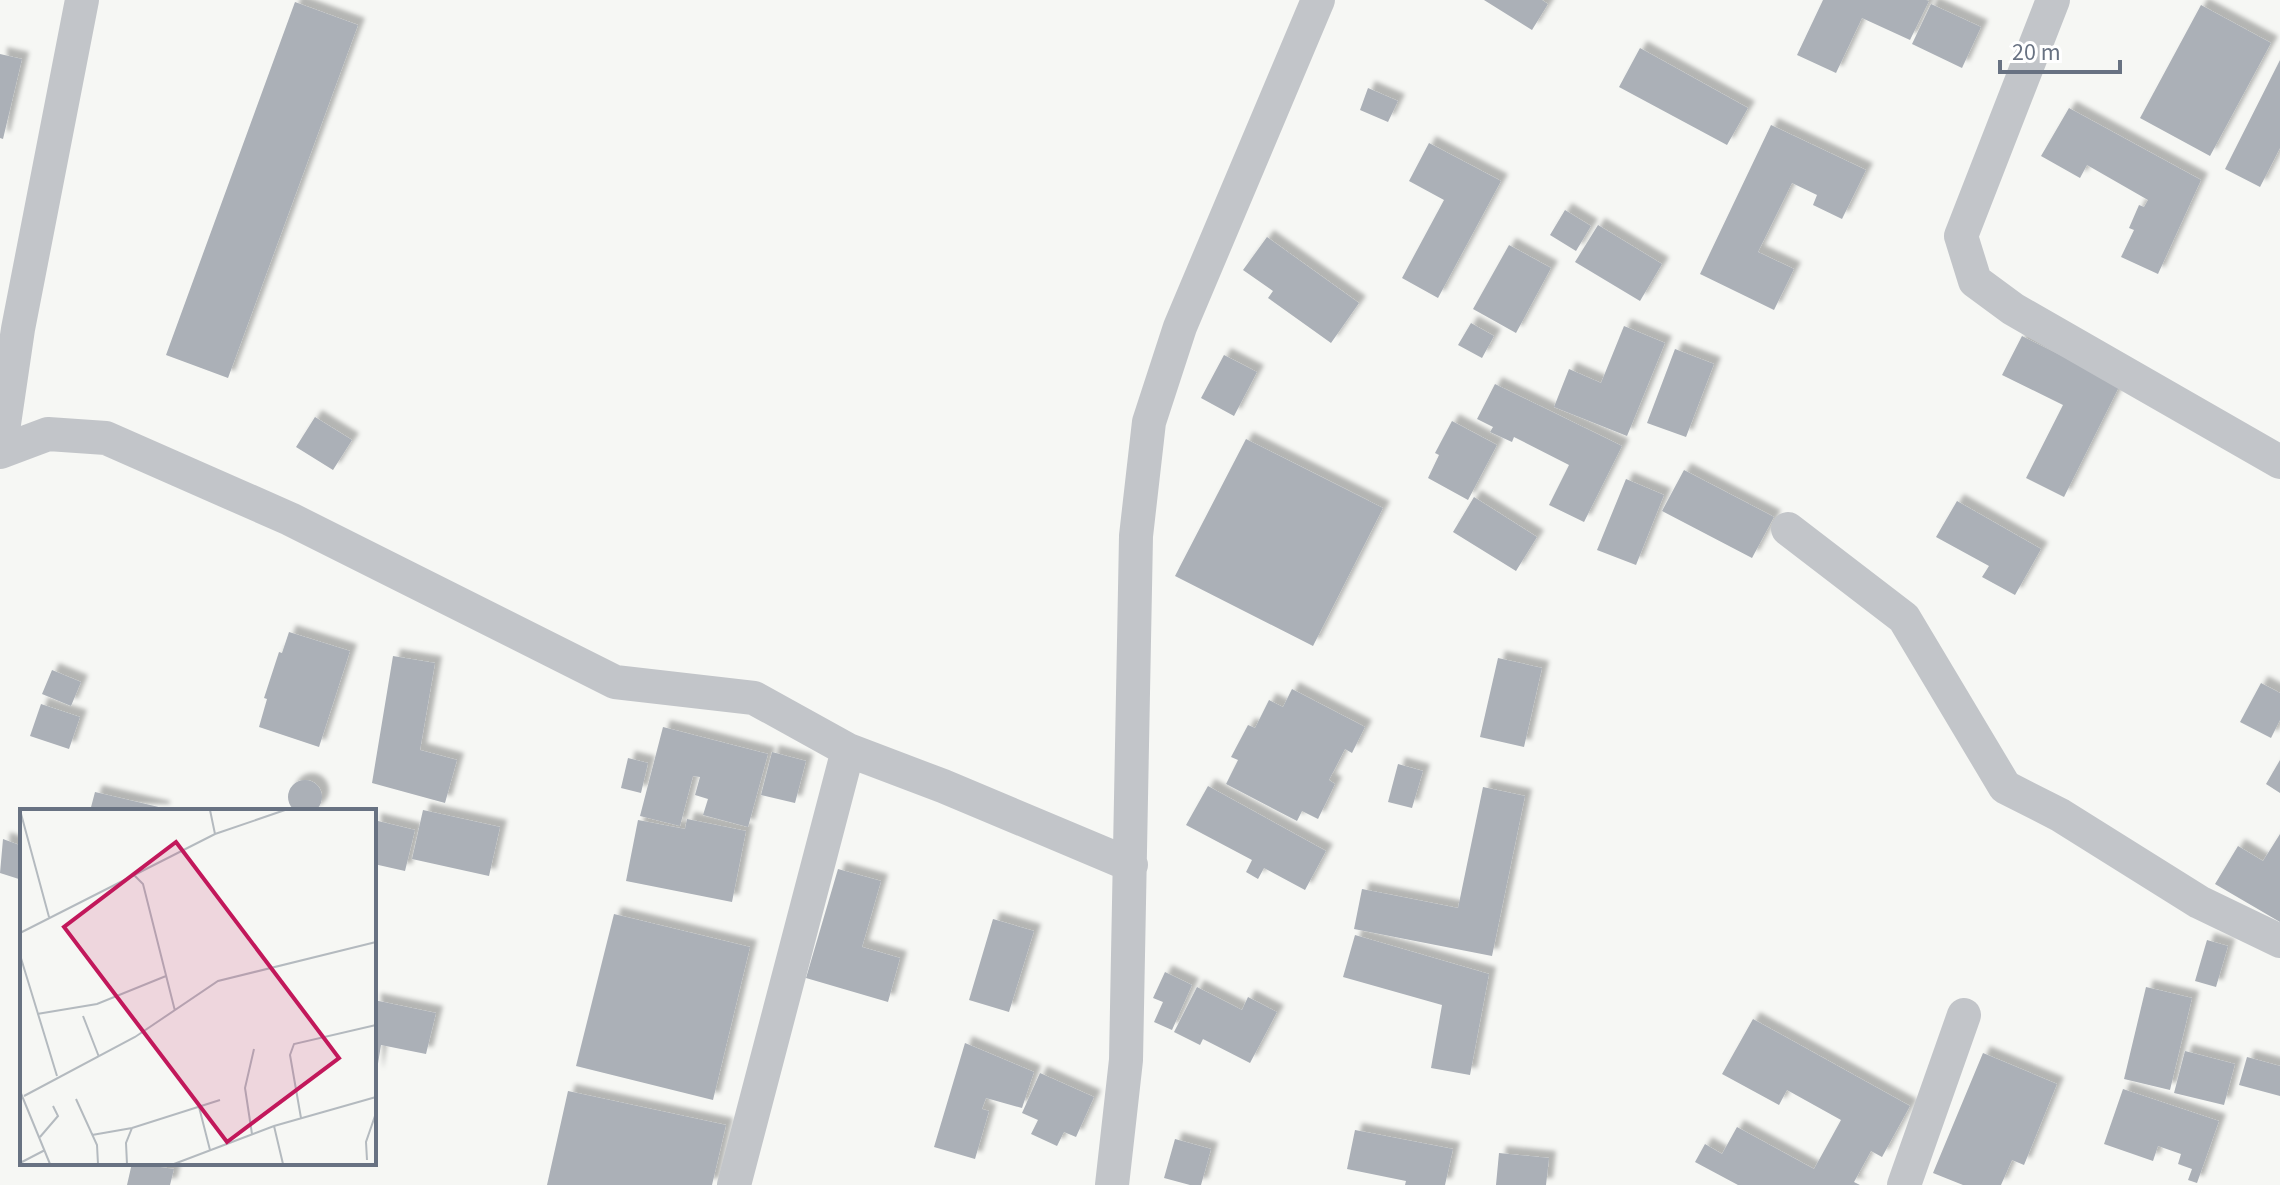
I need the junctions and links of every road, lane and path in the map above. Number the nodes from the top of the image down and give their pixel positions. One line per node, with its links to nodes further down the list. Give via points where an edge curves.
1 (82, 0): 4 (street, via 18,329)
2 (1318, 0): 8 (street, via 1180,327 1149,422 1136,536)
3 (2053, 0): 5 (street, via 1961,236 1975,281 2013,309)
4 (0, 452): 7 (street, via 48,434 106,438 290,519 615,682 754,698)
5 (2280, 462)
6 (1788, 529): 9 (street, via 1904,618 2005,787 2199,902)
7 (848, 750): 8 (street); 11 (street)
8 (1131, 865): 12 (street, via 1126,1060)
9 (2280, 941)
10 (1964, 1015): 13 (street)
11 (734, 1185)
12 (1112, 1185)
13 (1904, 1185)

